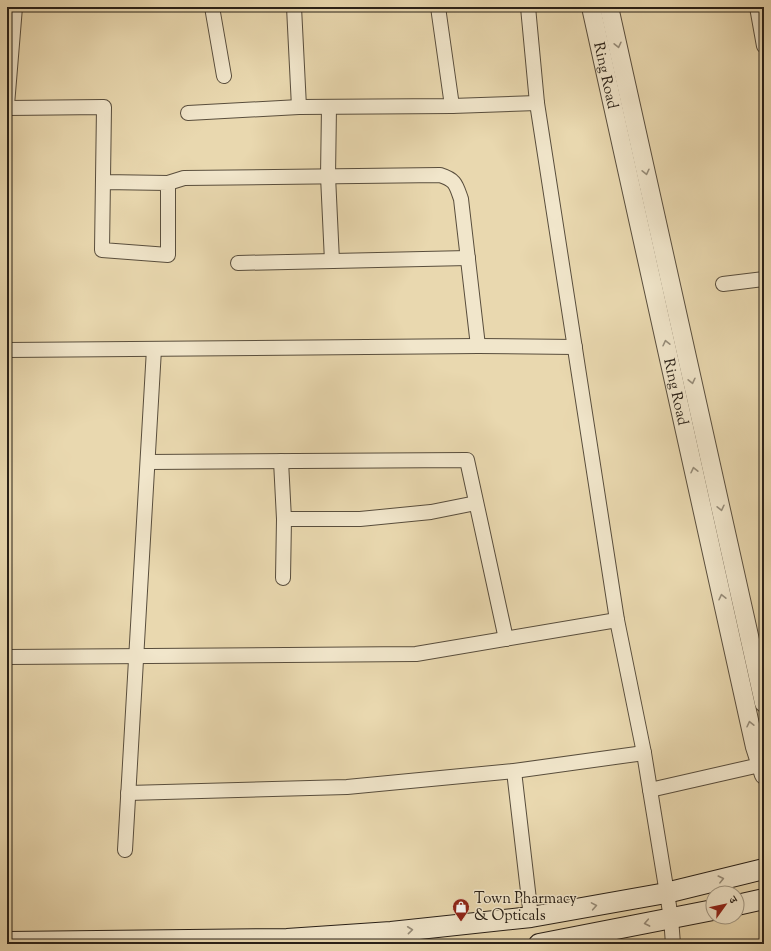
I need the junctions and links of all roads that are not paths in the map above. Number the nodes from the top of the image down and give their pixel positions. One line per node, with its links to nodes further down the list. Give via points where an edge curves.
1 (16, 7): 9 (street)
2 (212, 7): 11 (street)
3 (294, 7): 14 (street)
4 (438, 7): 15 (street)
5 (528, 7): 13 (street)
6 (591, 7): 41 (street, Ring Road, one-way to 6)
7 (610, 7): 39 (street, Ring Road, one-way to 39)
8 (757, 7): 10 (street)
9 (10, 28): 12 (street)
10 (764, 46)
11 (224, 76)
12 (7, 102): 19 (street, via 104,107)
13 (537, 104): 15 (street); 27 (street)
14 (299, 106): 16 (street); 17 (street)
15 (452, 106): 16 (street)
16 (329, 107): 18 (street)
17 (188, 113)
18 (328, 176): 20 (street, via 184,178); 21 (street, via 440,175 450,178 457,186 461,199); 22 (street)
19 (103, 182): 20 (street); 20 (street, via 102,250 168,255)
20 (168, 183)
21 (468, 258): 22 (street); 26 (street)
22 (332, 261): 23 (street)
23 (238, 263)
24 (764, 279): 25 (street)
25 (723, 284)
26 (478, 346): 27 (street); 29 (street)
27 (575, 347): 35 (street)
28 (7, 350): 29 (street)
29 (154, 350): 31 (street)
30 (281, 461): 31 (street); 32 (street, via 467,460); 33 (street)
31 (148, 462): 37 (street)
32 (476, 503): 33 (street, via 431,512 360,519); 36 (street)
33 (284, 519): 34 (street)
34 (283, 578)
35 (617, 620): 36 (street); 40 (street)
36 (506, 639): 37 (street, via 416,654)
37 (136, 656): 38 (street); 44 (street)
38 (7, 657)
39 (764, 703)
40 (644, 753): 42 (street); 43 (street)
41 (762, 770): 43 (street)
42 (514, 771): 44 (street, via 347,787); 51 (street)
43 (650, 790): 47 (street)
44 (128, 793): 45 (street)
45 (125, 850)
46 (764, 869): 47 (main road, one-way to 46)
47 (666, 893): 51 (main road, one-way to 47); 52 (street)
48 (764, 899): 49 (main road)
49 (745, 903)
50 (705, 912): 52 (main road)
51 (531, 917): 53 (main road, one-way to 51, via 286,939 391,932)
52 (671, 918): 54 (main road, one-way to 54); 55 (street)
53 (7, 942)
54 (539, 944)
55 (673, 944)

